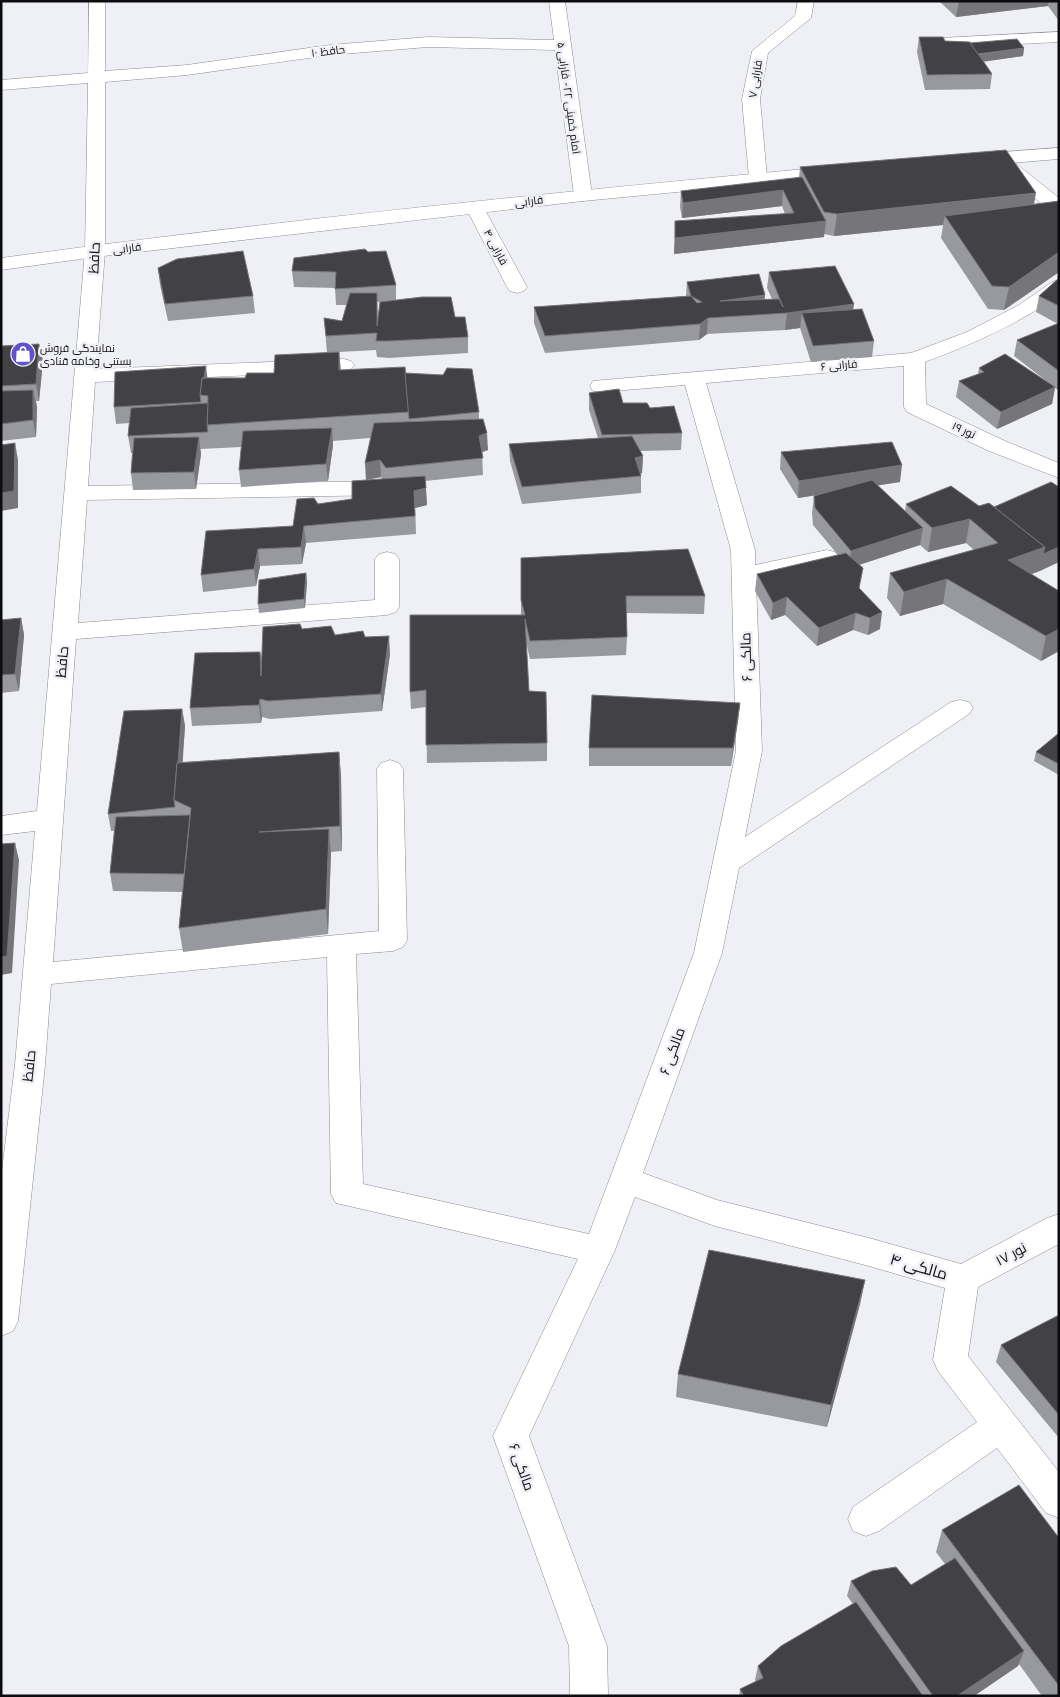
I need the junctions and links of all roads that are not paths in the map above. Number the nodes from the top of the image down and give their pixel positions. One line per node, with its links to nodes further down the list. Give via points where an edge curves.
1 (97, 1): 7 (street, حافظ)
2 (557, 1): 6 (street, امام خمینی ۲۲ - فارابی ۵)
3 (806, 1): 13 (street, فارابی ۷, via 803,18 760,51 751,99)
4 (1059, 37): 5 (street)
5 (941, 43)
6 (562, 45): 7 (street, حافظ ۱۰, via 428,42 330,50 187,70); 14 (street, امام خمینی ۲۲ - فارابی ۵)
7 (96, 77): 8 (street, حافظ ۱۰); 17 (street, حافظ)
8 (1, 85)
9 (1059, 153): 10 (street)
10 (996, 158): 11 (street); 16 (street)
11 (957, 161)
12 (857, 170): 13 (street, فارابی)
13 (758, 178): 14 (street, فارابی)
14 (583, 195): 15 (street, فارابی)
15 (475, 208): 17 (street, فارابی); 20 (street, فارابی ۴)
16 (1059, 208)
17 (94, 251): 18 (street, فارابی); 23 (street, حافظ)
18 (1, 264)
19 (1059, 286): 21 (street, فارابی ۶, via 1026,309 974,336)
20 (517, 287)
21 (914, 358): 24 (street, فارابی ۶); 26 (street, نور ۱۹, via 915,407)
22 (344, 365): 23 (street)
23 (85, 376): 28 (street, حافظ)
24 (694, 378): 25 (street, فارابی ۶); 31 (street, مالکی ۶, via 743,550)
25 (601, 386)
26 (1059, 471)
27 (410, 488): 28 (street)
28 (76, 493): 32 (street, حافظ)
29 (827, 557): 31 (street)
30 (387, 559): 32 (street, via 387,607)
31 (743, 575): 37 (street, مالکی ۶, via 749,751)
32 (64, 632): 35 (street, حافظ)
33 (960, 708): 37 (street)
34 (390, 768): 38 (street, via 393,940)
35 (50, 818): 36 (street); 39 (street, حافظ)
36 (1, 826)
37 (726, 862): 40 (street, مالکی ۶, via 708,953)
38 (341, 945): 39 (street); 42 (street, via 347,1194)
39 (37, 974): 44 (street, حافظ)
40 (625, 1180): 42 (street, مالکی ۶); 43 (street, مالکی ۴, via 715,1213)
41 (1059, 1228): 43 (street, نور ۱۷)
42 (598, 1250): 48 (street, مالکی ۶, via 511,1436 588,1646)
43 (963, 1279): 45 (street, مالکی ۴, via 950,1360)
44 (1, 1321)
45 (1000, 1426): 46 (street, مالکی ۴); 47 (street)
46 (1059, 1501)
47 (866, 1519)
48 (589, 1696)

